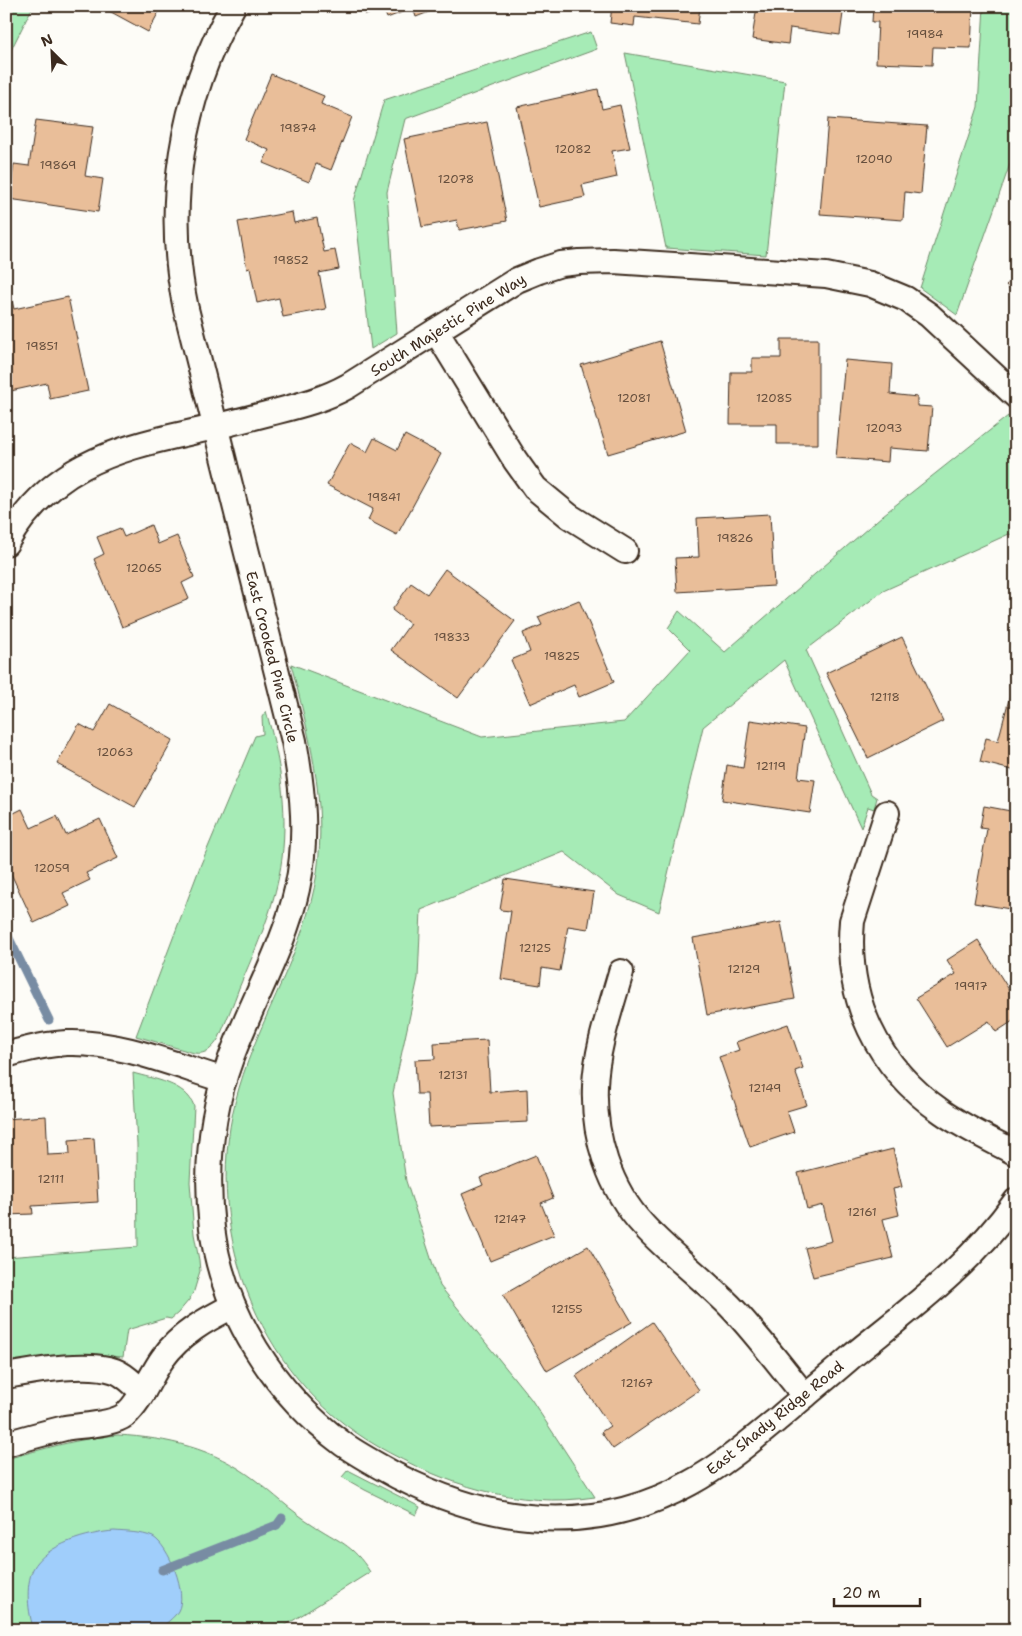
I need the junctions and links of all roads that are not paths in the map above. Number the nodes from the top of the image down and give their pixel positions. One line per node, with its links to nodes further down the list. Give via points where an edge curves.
1 (233, 6): 4 (street, East Crooked Pine Circle, via 210,54 191,108 177,187 176,234 181,283)
2 (436, 331): 3 (street, South Majestic Pine Way, via 517,280 553,266 579,262 613,261 832,276 870,284 914,304 947,330); 4 (street, South Majestic Pine Way, via 330,396); 6 (street, via 535,488 563,512)
3 (1016, 396)
4 (215, 426): 5 (street, South Majestic Pine Way, via 123,450 82,466 36,502); 10 (street, East Crooked Pine Circle, via 294,741 304,816 299,878 287,923)
5 (6, 543)
6 (626, 551)
7 (887, 813): 11 (street, via 852,921 853,974 863,1015 889,1062 918,1093 943,1113)
8 (621, 972): 16 (street, via 600,1050 595,1086 598,1132 615,1183 625,1202 644,1225 731,1307)
9 (6, 1055): 10 (street, via 57,1044 91,1044 121,1049)
10 (224, 1080): 13 (street, East Crooked Pine Circle, via 212,1132 210,1195 218,1262)
11 (1016, 1152)
12 (1016, 1201): 16 (street, East Shady Ridge Road, via 992,1233 959,1267)
13 (233, 1306): 15 (street, via 177,1342 162,1359); 16 (street, East Shady Ridge Road, via 251,1341 286,1390 331,1435 360,1455 429,1491 504,1514 542,1518 583,1517 620,1511 657,1498 711,1471)
14 (6, 1376): 15 (street, via 61,1368 105,1369 120,1374)
15 (143, 1392): 17 (street, via 118,1419)
16 (805, 1396)
17 (6, 1444)

